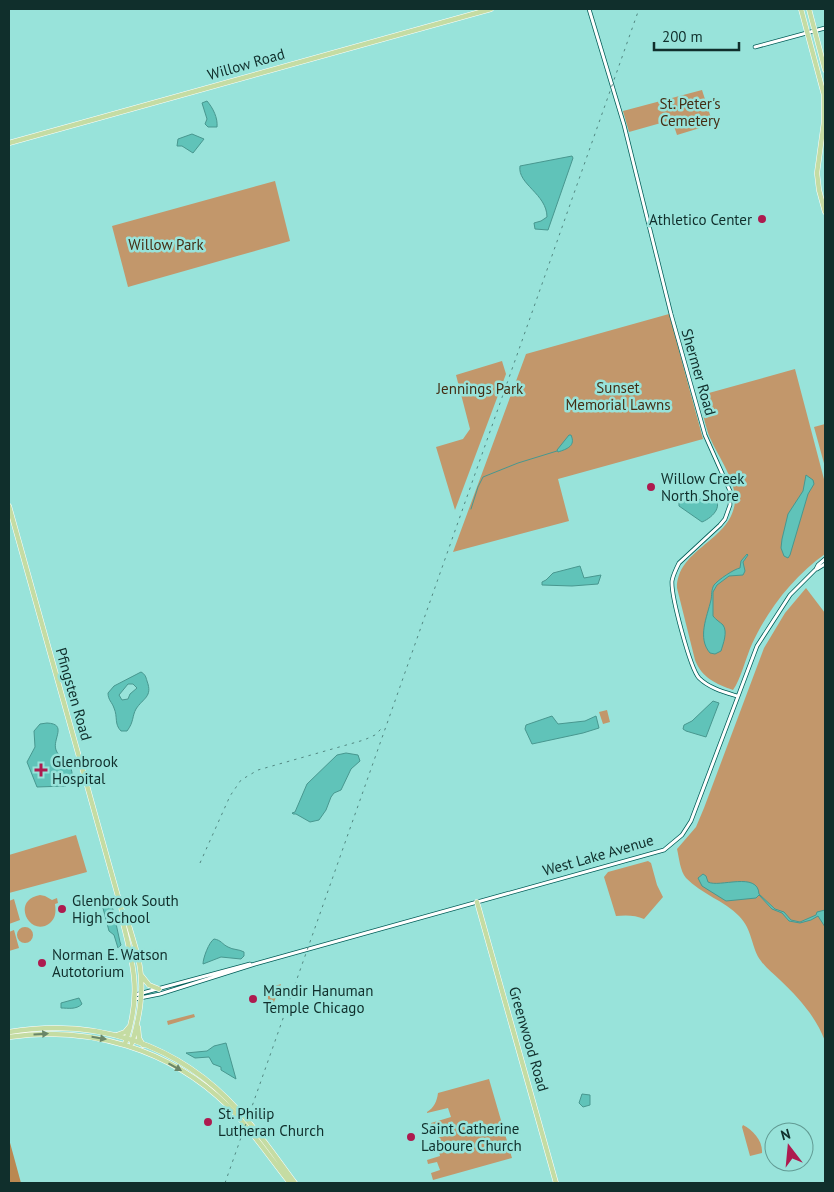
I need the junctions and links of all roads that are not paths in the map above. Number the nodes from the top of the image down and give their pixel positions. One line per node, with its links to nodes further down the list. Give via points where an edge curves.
1 (491, 9): 11 (main road, Willow Road)
2 (589, 9): 19 (street, Shermer Road, via 625,130 705,435 730,497 728,512 720,525 683,558 674,571 672,590 697,676 714,688)
3 (801, 9): 7 (main road)
4 (809, 9): 6 (main road)
5 (825, 28): 6 (street)
6 (815, 31): 7 (street); 9 (main road)
7 (807, 32): 8 (street); 10 (main road)
8 (755, 47)
9 (825, 70)
10 (825, 104): 13 (main road)
11 (9, 143)
12 (825, 143): 13 (main road)
13 (820, 146): 14 (main road, via 818,182)
14 (825, 212)
15 (9, 506): 21 (main road, Pfingsten Road)
16 (825, 560): 18 (street, West Lake Avenue)
17 (825, 564): 18 (street, West Lake Avenue)
18 (816, 569): 19 (street, West Lake Avenue, via 790,595 757,646)
19 (738, 696): 20 (street, West Lake Avenue, via 691,821 682,835 664,850)
20 (477, 902): 22 (street, West Lake Avenue); 35 (main road, Greenwood Road)
21 (124, 918): 23 (main road, Pfingsten Road, via 128,922); 26 (main road, Pfingsten Road, via 134,964)
22 (255, 964): 24 (street, West Lake Avenue); 25 (street, West Lake Avenue, via 160,994)
23 (141, 974): 24 (main road, via 149,984); 25 (main road, Pfingsten Road)
24 (159, 989): 25 (street, West Lake Avenue)
25 (142, 996): 26 (street, West Lake Avenue); 27 (main road, Pfingsten Road)
26 (135, 997): 27 (main road, Pfingsten Road)
27 (135, 1022): 29 (main road); 31 (main road, Pfingsten Road); 32 (main road)
28 (9, 1032): 29 (main road, via 70,1027)
29 (116, 1036): 31 (main road)
30 (9, 1037): 31 (main road, one-way to 31, via 47,1033)
31 (129, 1043): 32 (main road); 33 (main road, one-way to 33, via 176,1067 216,1095 238,1117)
32 (143, 1045): 34 (main road, via 185,1065 220,1093 239,1111)
33 (290, 1183)
34 (295, 1183)
35 (556, 1183)

